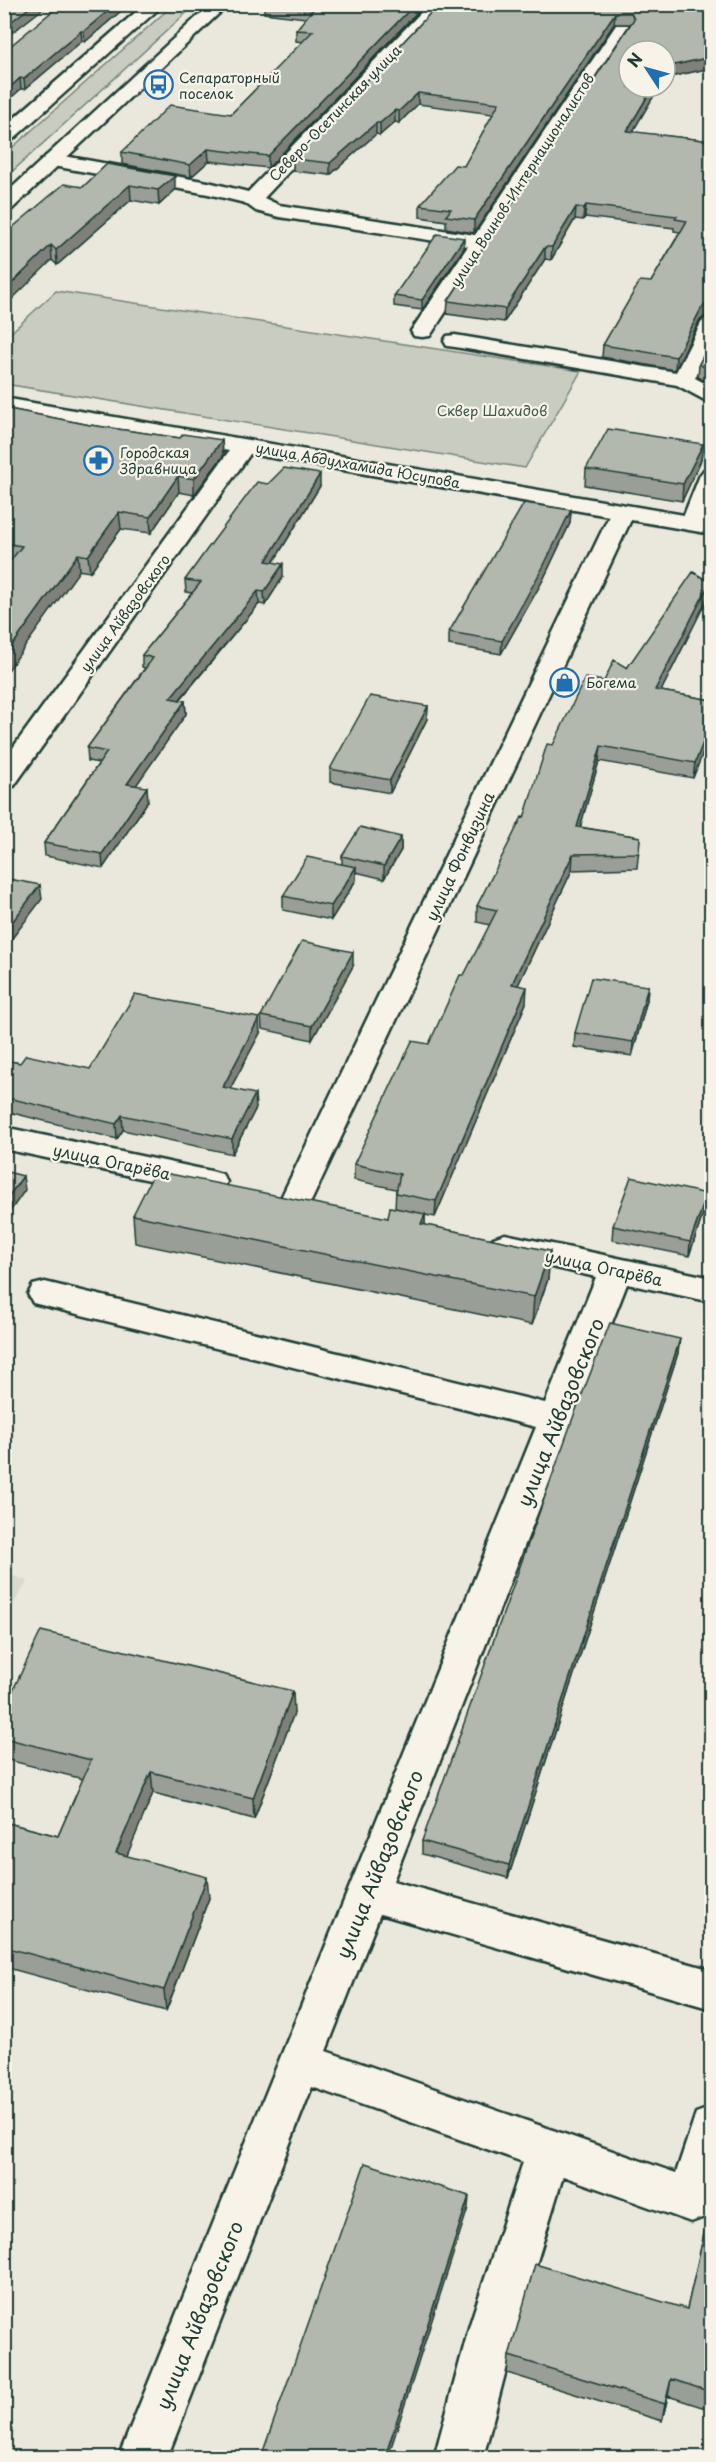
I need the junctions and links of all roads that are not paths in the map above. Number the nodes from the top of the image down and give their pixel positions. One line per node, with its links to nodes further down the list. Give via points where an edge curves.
1 (156, 4): 5 (street)
2 (221, 4): 6 (street)
3 (439, 4): 7 (street, Северо-Осетинская улица)
4 (622, 29): 9 (street, улица Воинов-Интернационалистов)
5 (4, 137)
6 (53, 160): 7 (street); 8 (street)
7 (252, 199): 9 (street, via 279,211)
8 (4, 206)
9 (481, 242): 11 (street, улица Воинов-Интернационалистов)
10 (711, 323): 13 (street)
11 (422, 331)
12 (455, 341): 13 (street)
13 (682, 380): 14 (street)
14 (711, 397)
15 (4, 405): 16 (street, улица Абдулхамида Юсупова)
16 (245, 445): 18 (street, улица Абдулхамида Юсупова); 20 (street, улица Айвазовского)
17 (711, 475): 19 (street)
18 (623, 512): 19 (street, улица Абдулхамида Юсупова); 23 (street, улица Фонвизина, via 284,1198)
19 (702, 525)
20 (4, 780)
21 (4, 1138): 22 (street, улица Огарёва)
22 (237, 1188)
23 (330, 1208)
24 (479, 1240): 25 (street, улица Огарёва)
25 (616, 1270): 26 (street, улица Огарёва); 28 (street, улица Айвазовского)
26 (711, 1290)
27 (45, 1294): 28 (street)
28 (557, 1419): 29 (street, улица Айвазовского)
29 (368, 1892): 30 (street); 31 (street, улица Айвазовского)
30 (711, 1990)
31 (300, 2062): 33 (street); 34 (street, улица Айвазовского)
32 (711, 2128): 33 (street, via 691,2199)
33 (549, 2150): 35 (street)
34 (142, 2457)
35 (458, 2457)

